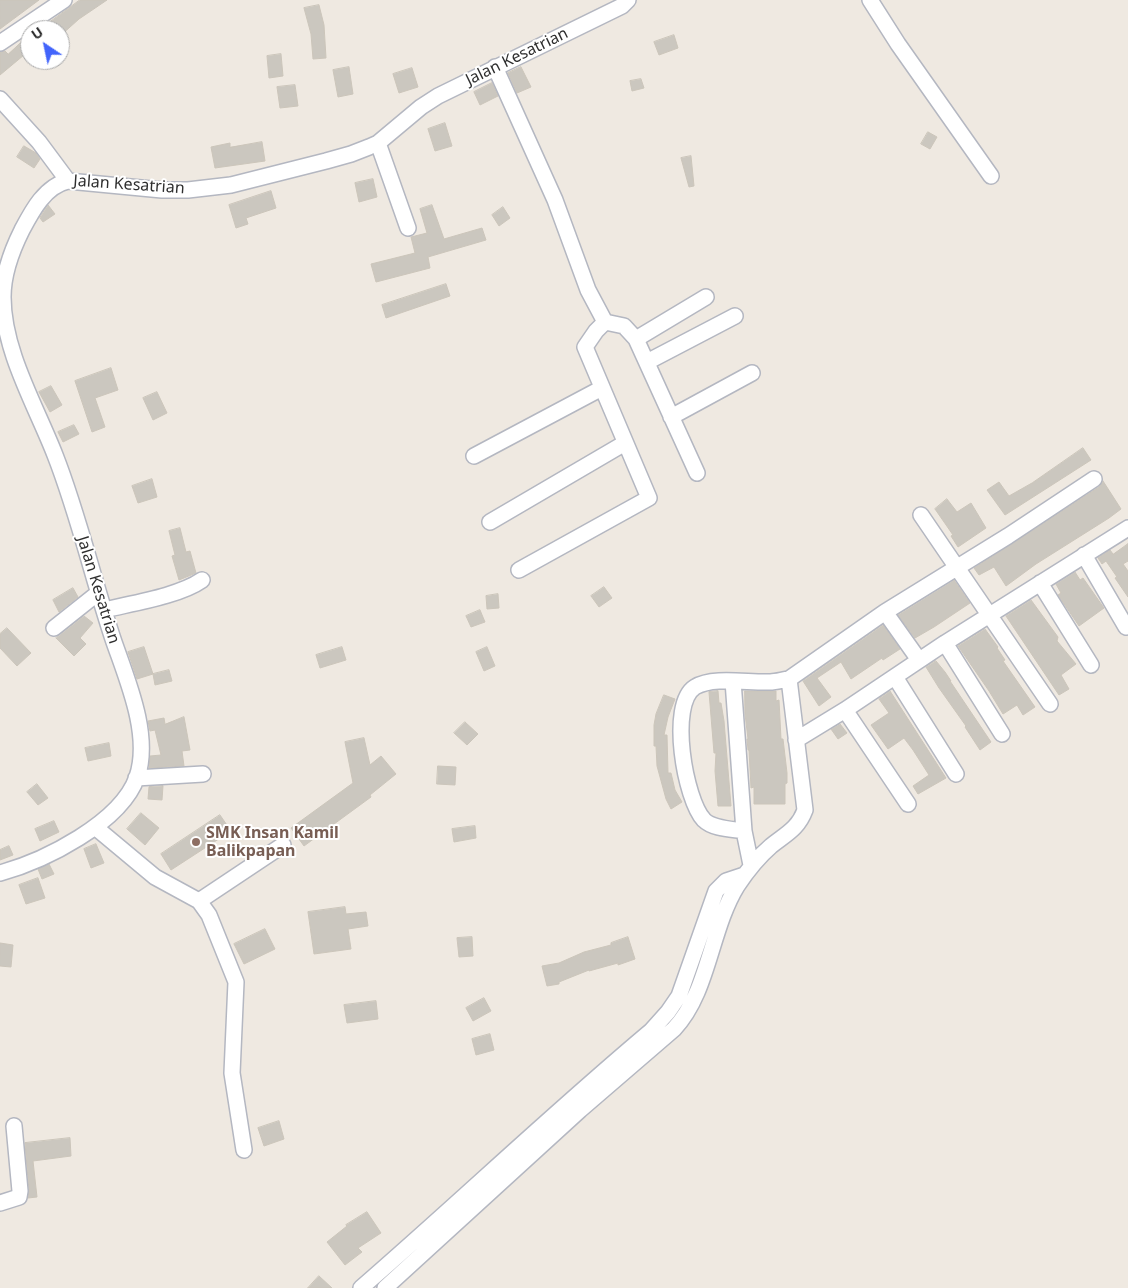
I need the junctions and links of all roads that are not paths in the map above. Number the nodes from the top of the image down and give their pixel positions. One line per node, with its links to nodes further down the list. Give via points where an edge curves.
1 (64, 0): 4 (street)
2 (628, 0): 5 (street, Jalan Kesatrian, via 601,17)
3 (870, 0): 8 (street)
4 (0, 43)
5 (495, 67): 7 (street, Jalan Kesatrian, via 421,107); 13 (street, via 555,200 588,290)
6 (0, 98): 9 (street)
7 (378, 143): 9 (street, Jalan Kesatrian, via 352,154 231,185 162,190); 10 (street)
8 (991, 176)
9 (68, 180): 31 (street, Jalan Kesatrian, via 46,193 19,237 5,282 4,305 11,345 73,506)
10 (408, 228)
11 (706, 297): 14 (street)
12 (735, 316): 15 (street)
13 (606, 322): 14 (street, via 624,326); 17 (street, via 585,347)
14 (636, 339): 15 (street)
15 (647, 362): 18 (street)
16 (752, 372): 18 (street)
17 (602, 388): 19 (street); 20 (street)
18 (671, 417): 21 (street)
19 (625, 443): 24 (street); 28 (street, via 649,498)
20 (474, 456)
21 (697, 473)
22 (1094, 479): 27 (street)
23 (921, 514): 27 (street)
24 (490, 522)
25 (1128, 528): 26 (street)
26 (1084, 555): 30 (street); 35 (street)
27 (957, 567): 33 (street); 34 (street)
28 (519, 570)
29 (202, 580): 32 (street, via 189,588)
30 (1040, 583): 34 (street); 39 (street)
31 (98, 593): 32 (street, Jalan Kesatrian); 36 (street)
32 (104, 610): 49 (street, Jalan Kesatrian, via 137,718 140,763)
33 (885, 612): 38 (street); 41 (street)
34 (989, 615): 37 (street); 43 (street)
35 (1126, 627)
36 (54, 628)
37 (945, 643): 38 (street); 45 (street)
38 (920, 660): 40 (street)
39 (1090, 665)
40 (895, 677): 44 (street); 48 (street)
41 (789, 679): 42 (street); 46 (street)
42 (734, 681): 52 (street); 52 (street, via 692,688 682,714 680,743 691,797 701,816 714,826)
43 (1050, 704)
44 (845, 710): 46 (street); 50 (street)
45 (1002, 734)
46 (796, 740): 54 (street, via 805,810 801,821)
47 (203, 774): 49 (street)
48 (956, 774)
49 (136, 778): 51 (street, Jalan Kesatrian, via 130,792 115,810)
50 (908, 804)
51 (95, 827): 55 (street, Jalan Kesatrian, via 38,859); 56 (street, via 155,877)
52 (744, 830): 54 (street)
53 (282, 845): 56 (street)
54 (748, 870): 60 (street, via 726,880 716,890 679,996 668,1012); 61 (street, via 729,899 699,988 680,1023)
55 (0, 873)
56 (199, 901): 58 (street, via 236,982 232,1073)
57 (14, 1126): 59 (street, via 19,1197)
58 (244, 1150)
59 (0, 1202)
60 (361, 1288)
61 (385, 1288)

